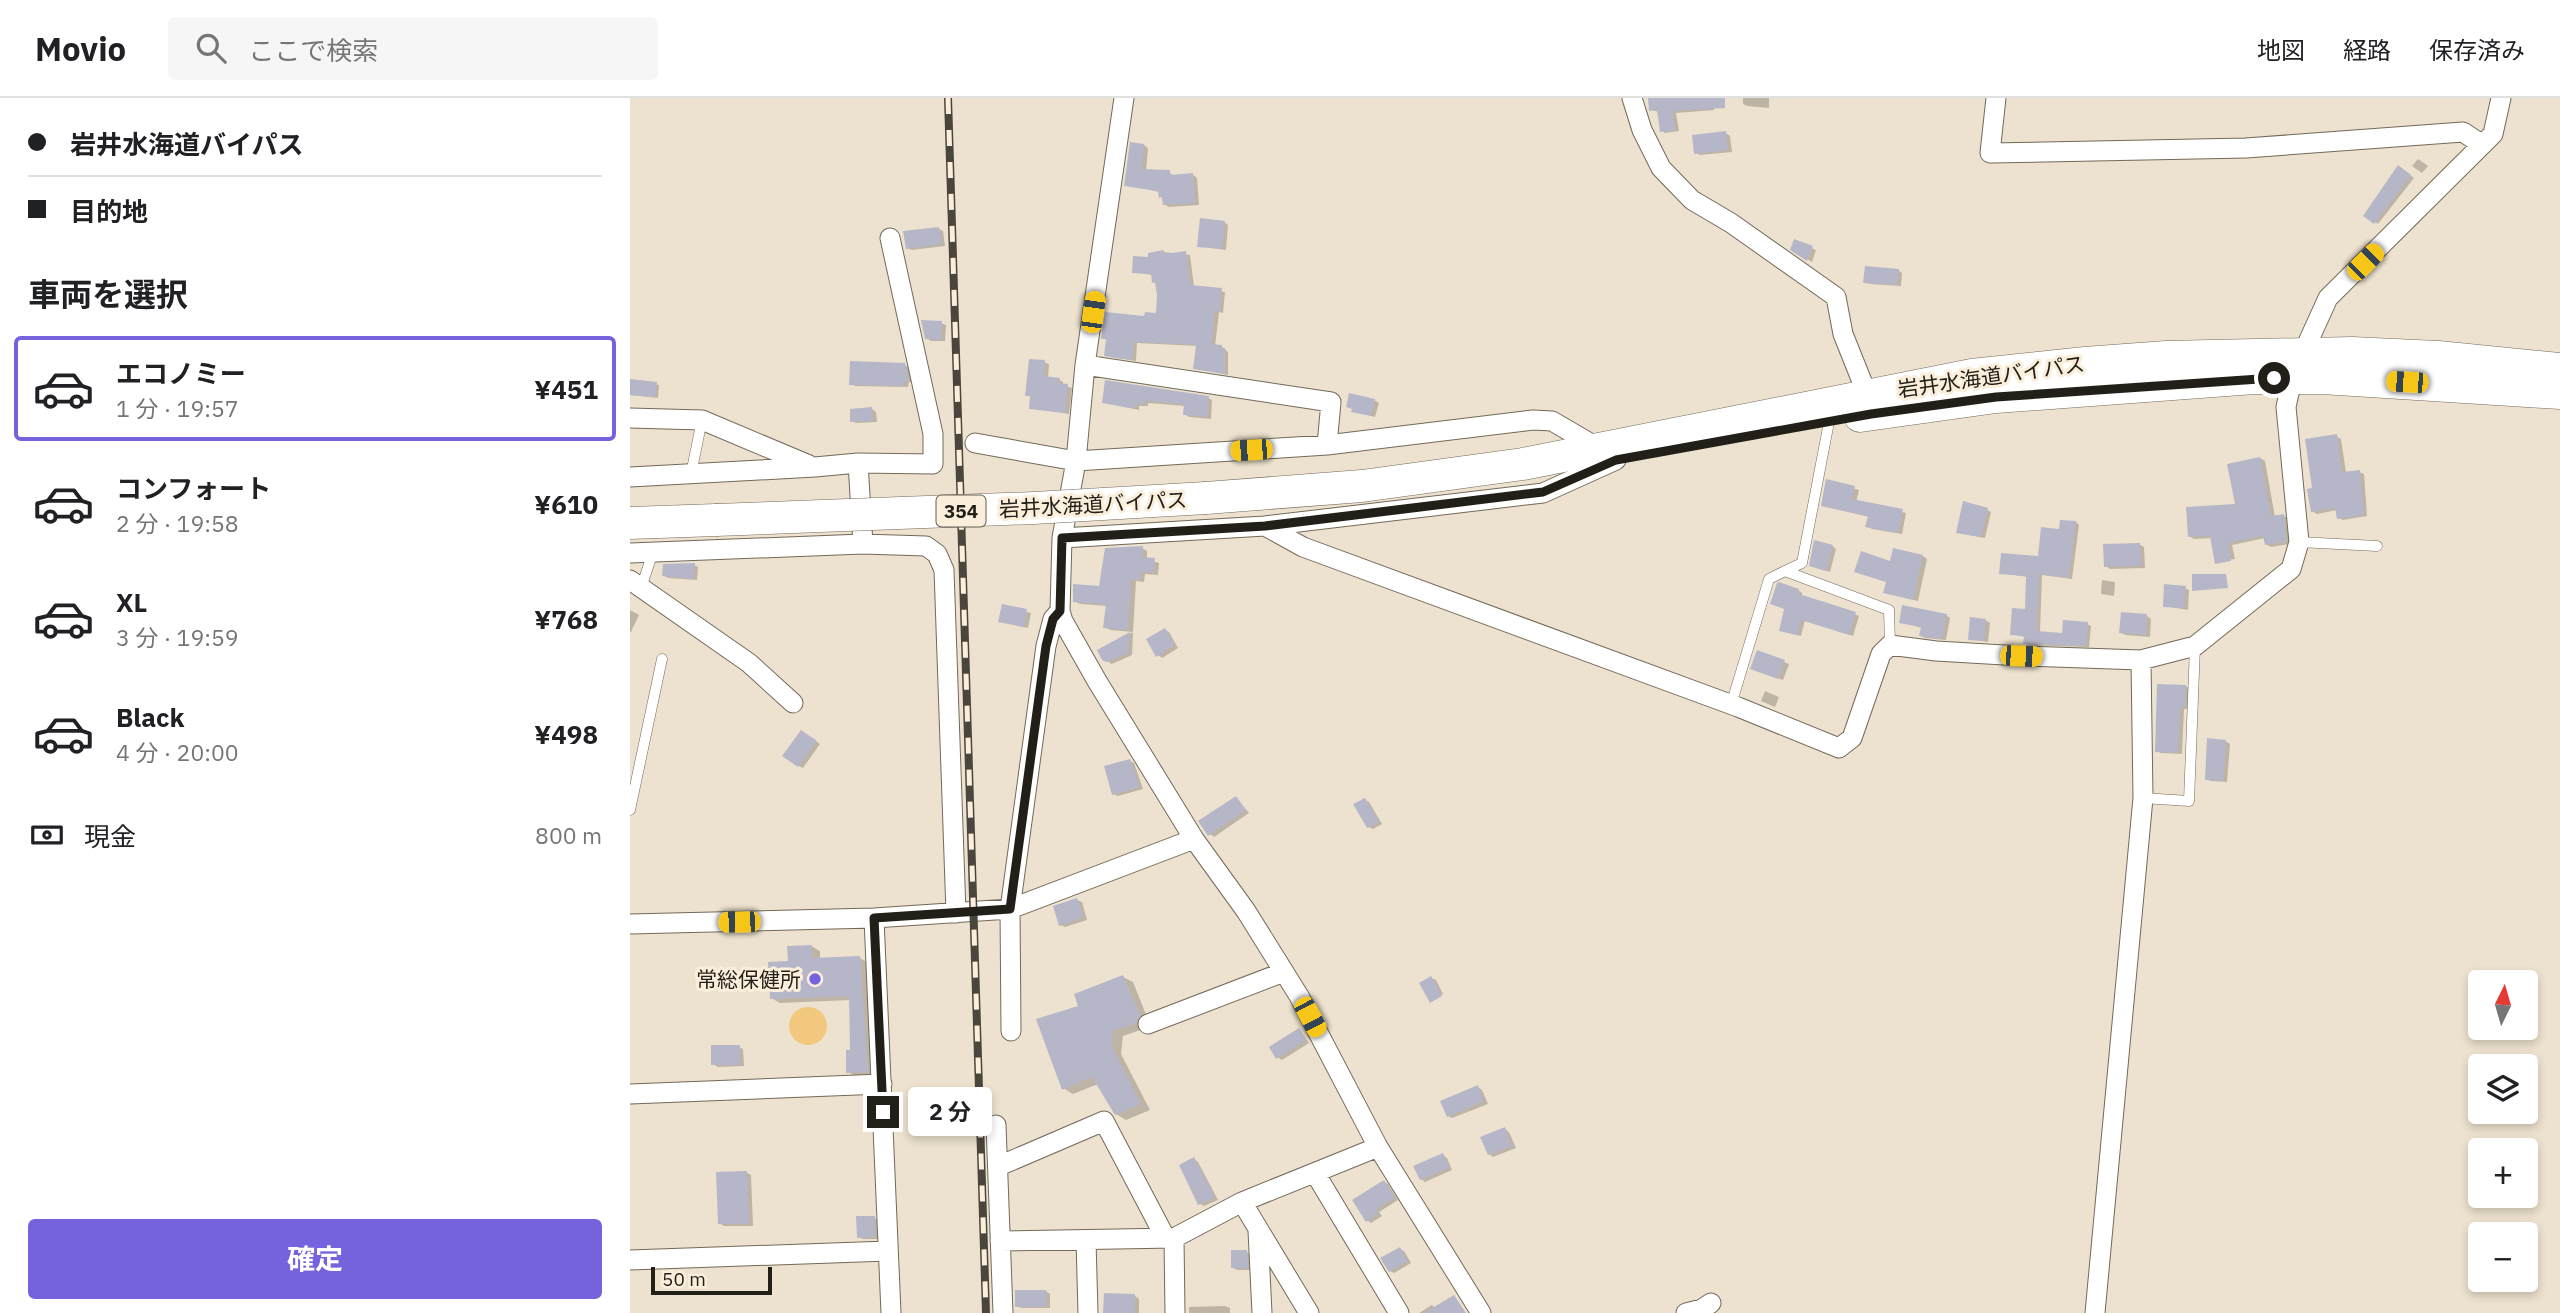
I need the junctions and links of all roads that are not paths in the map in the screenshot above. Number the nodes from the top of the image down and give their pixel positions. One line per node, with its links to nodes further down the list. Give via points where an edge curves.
1 (1124, 98): 7 (street)
2 (1632, 98): 11 (street, via 1661,167 1692,200 1836,297 1843,334)
3 (1996, 98): 5 (street, via 1990,153 2246,148 2463,131)
4 (2501, 98): 5 (street, via 2493,134)
5 (2482, 144): 8 (street, via 2328,298)
6 (890, 238): 19 (street, via 933,434 933,464)
7 (1085, 365): 16 (street, via 1331,402); 18 (street)
8 (2298, 365): 9 (highway, 岩井水海道バイパス / 354, via 2438,357); 10 (highway, 岩井水海道バイパス / 354, via 2351,379); 11 (highway, 岩井水海道バイパス / 354, via 2165,357 2085,363 1972,374); 26 (street, via 2286,407)
9 (2560, 369)
10 (2560, 393)
11 (1869, 404): 14 (highway, 岩井水海道バイパス / 354); 17 (highway, 岩井水海道バイパス / 354)
12 (630, 418): 13 (street)
13 (702, 420): 20 (street); 21 (lane)
14 (1829, 422): 17 (highway, 岩井水海道バイパス / 354); 31 (lane, via 1802,563)
15 (975, 443): 18 (street)
16 (1328, 445): 17 (street, via 1534,420 1552,421); 18 (street)
17 (1609, 455): 23 (highway, 岩井水海道バイパス / 354, bridge, via 1537,470 1206,498); 24 (street, via 1543,492)
18 (1076, 461): 25 (street)
19 (858, 463): 20 (street); 27 (street)
20 (815, 467): 21 (street)
21 (691, 474): 22 (street)
22 (630, 477)
23 (630, 523)
24 (1265, 526): 25 (street); 39 (street, via 1303,547)
25 (1062, 538): 33 (street)
26 (2299, 542): 28 (lane); 35 (street, via 2291,569)
27 (863, 544): 30 (street); 44 (street, via 926,547 937,554 944,570)
28 (2377, 546)
29 (630, 552): 30 (street)
30 (653, 552): 32 (lane)
31 (1785, 571): 34 (lane, via 1889,610); 39 (lane, via 1769,579)
32 (636, 584): 38 (street, via 749,663)
33 (1060, 611): 42 (street, via 1097,681); 43 (street, via 1053,619 1046,646)
34 (1890, 645): 37 (street); 39 (street, via 1881,654 1852,738 1839,748)
35 (2195, 646): 37 (street); 40 (lane, via 2189,800)
36 (662, 659): 41 (lane)
37 (2141, 660): 40 (street)
38 (793, 703)
39 (1731, 705)
40 (2143, 797): 73 (street)
41 (630, 810)
42 (1194, 839): 43 (street); 47 (street)
43 (1010, 909): 44 (street); 49 (street)
44 (956, 913): 45 (street)
45 (874, 918): 46 (street); 50 (street)
46 (630, 924)
47 (1284, 972): 48 (street); 53 (street)
48 (1148, 1024)
49 (1011, 1031)
50 (882, 1084): 51 (street); 61 (street)
51 (630, 1094)
52 (996, 1125): 54 (street)
53 (1378, 1147): 55 (street); 70 (street)
54 (999, 1166): 58 (street, via 1104,1121); 60 (street)
55 (1315, 1173): 56 (street); 69 (street)
56 (1242, 1202): 57 (street); 58 (street)
57 (1258, 1230): 67 (street); 68 (street)
58 (1170, 1237): 59 (street); 66 (street)
59 (1086, 1240): 60 (street); 65 (street)
60 (1000, 1241): 64 (street)
61 (888, 1251): 62 (street); 63 (street)
62 (630, 1260)
63 (891, 1313)
64 (1003, 1313)
65 (1088, 1313)
66 (1175, 1313)
67 (1262, 1313)
68 (1309, 1313)
69 (1399, 1313)
70 (1481, 1313)
71 (1686, 1313): 72 (street, via 1711,1303)
72 (1711, 1313)
73 (2095, 1313)

